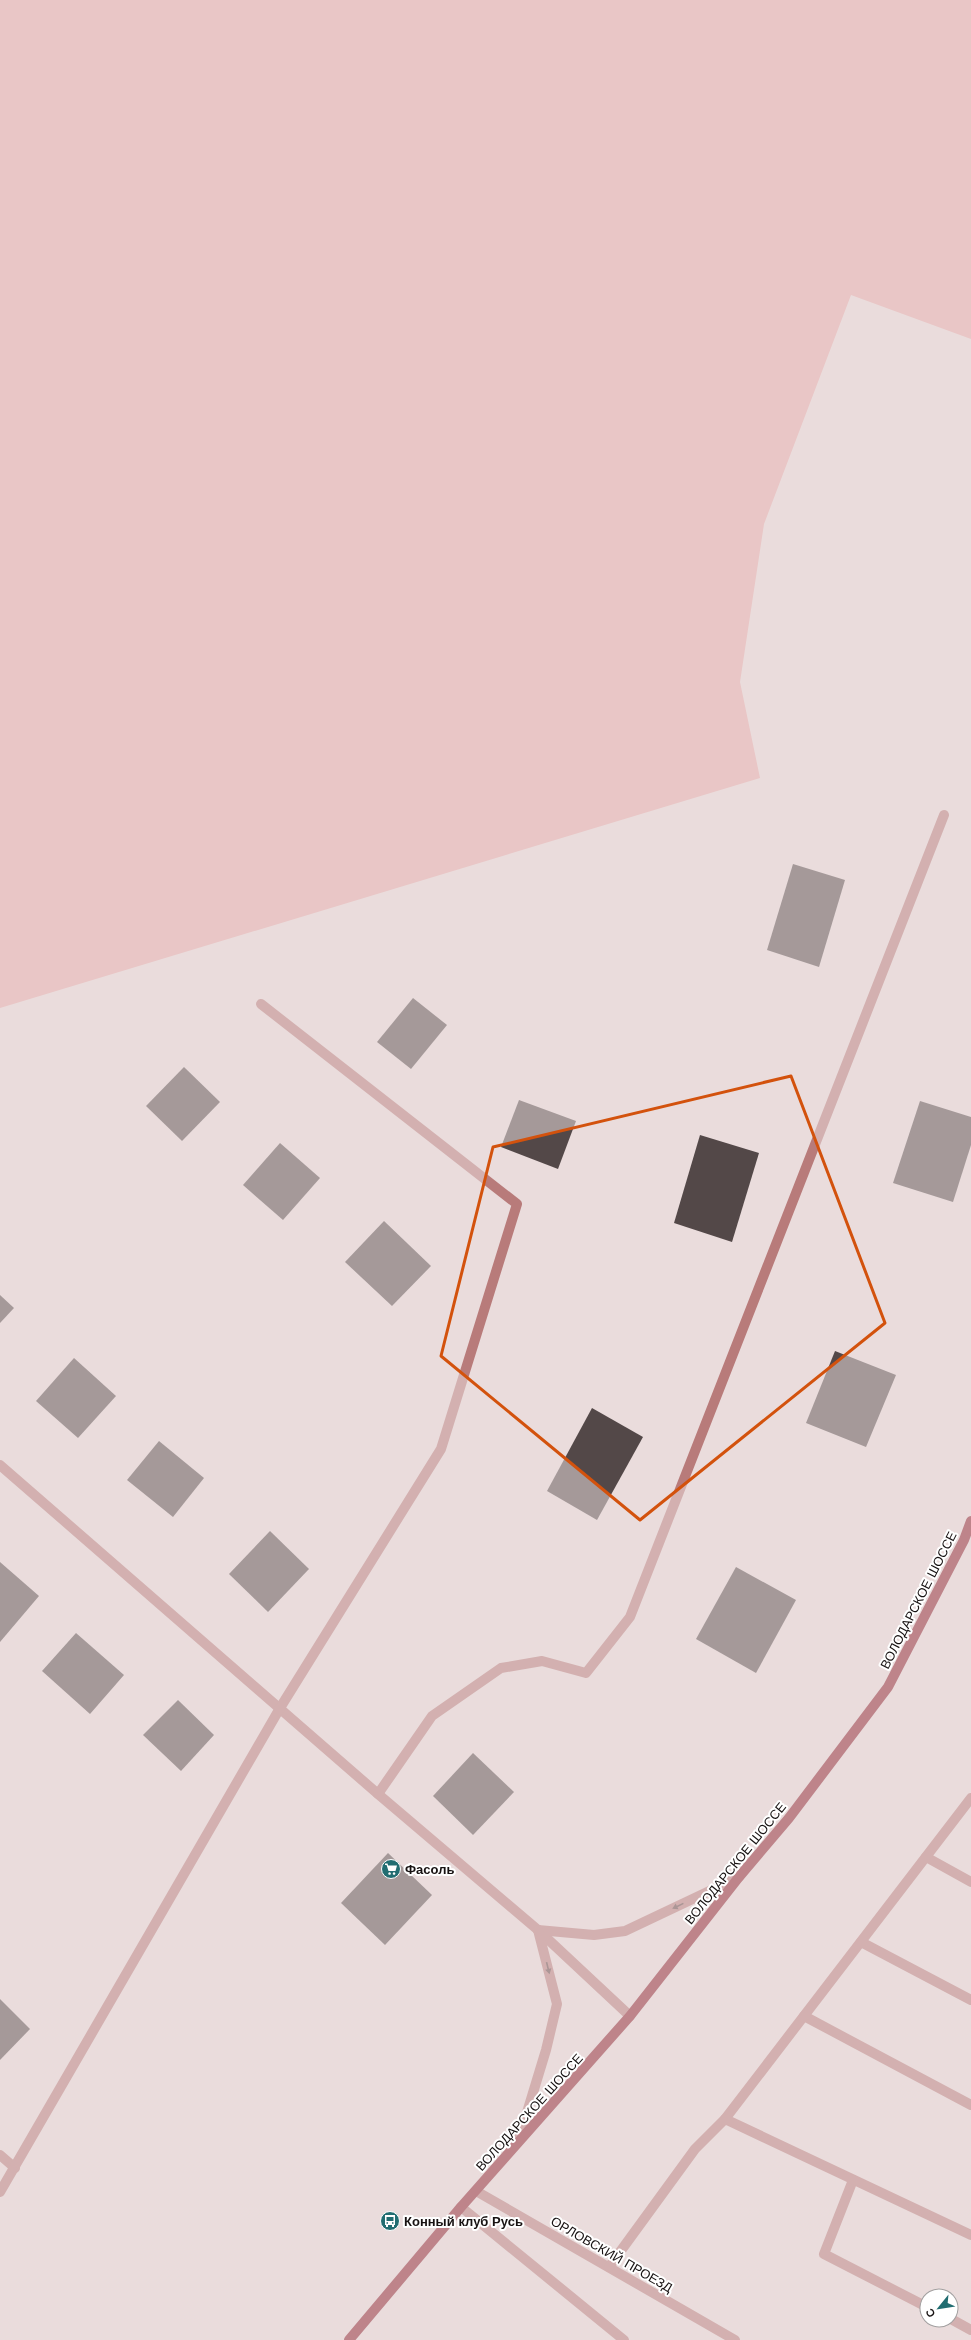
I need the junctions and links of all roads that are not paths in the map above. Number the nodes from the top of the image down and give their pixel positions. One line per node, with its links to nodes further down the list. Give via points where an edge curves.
1 (944, 815): 6 (street, via 630,1618 586,1673 542,1661 501,1668 432,1716)
2 (261, 1004): 5 (street, via 517,1204 441,1449)
3 (0, 1465): 5 (street)
4 (971, 1521): 9 (main road, ВОЛОДАРСКОЕ ШОССЕ, via 964,1540 888,1687 789,1818)
5 (280, 1708): 6 (street); 20 (street)
6 (378, 1794): 11 (street)
7 (971, 1798): 8 (street)
8 (926, 1857): 10 (street); 12 (street)
9 (738, 1877): 11 (street, one-way to 11, via 625,1931 594,1935); 14 (main road, ВОЛОДАРСКОЕ ШОССЕ)
10 (971, 1882)
11 (538, 1930): 14 (street); 18 (street, one-way to 18, via 557,2004)
12 (861, 1942): 13 (street); 15 (street)
13 (971, 2000)
14 (630, 2016): 18 (main road, ВОЛОДАРСКОЕ ШОССЕ)
15 (804, 2016): 16 (street); 17 (street)
16 (971, 2105)
17 (725, 2120): 21 (street); 26 (street, via 695,2149)
18 (518, 2142): 22 (main road, ВОЛОДАРСКОЕ ШОССЕ)
19 (0, 2155): 20 (street)
20 (15, 2168): 23 (street)
21 (853, 2180): 25 (street); 27 (street, via 824,2254)
22 (476, 2191): 24 (main road, ВОЛОДАРСКОЕ ШОССЕ); 26 (street, ОРЛОВСКИЙ ПРОЕЗД)
23 (0, 2192)
24 (461, 2207): 30 (main road, ВОЛОДАРСКОЕ ШОССЕ); 31 (street)
25 (971, 2235)
26 (608, 2267): 32 (street, ОРЛОВСКИЙ ПРОЕЗД)
27 (919, 2303)
28 (959, 2323): 29 (street)
29 (971, 2330)
30 (349, 2340)
31 (624, 2340)
32 (735, 2340)

